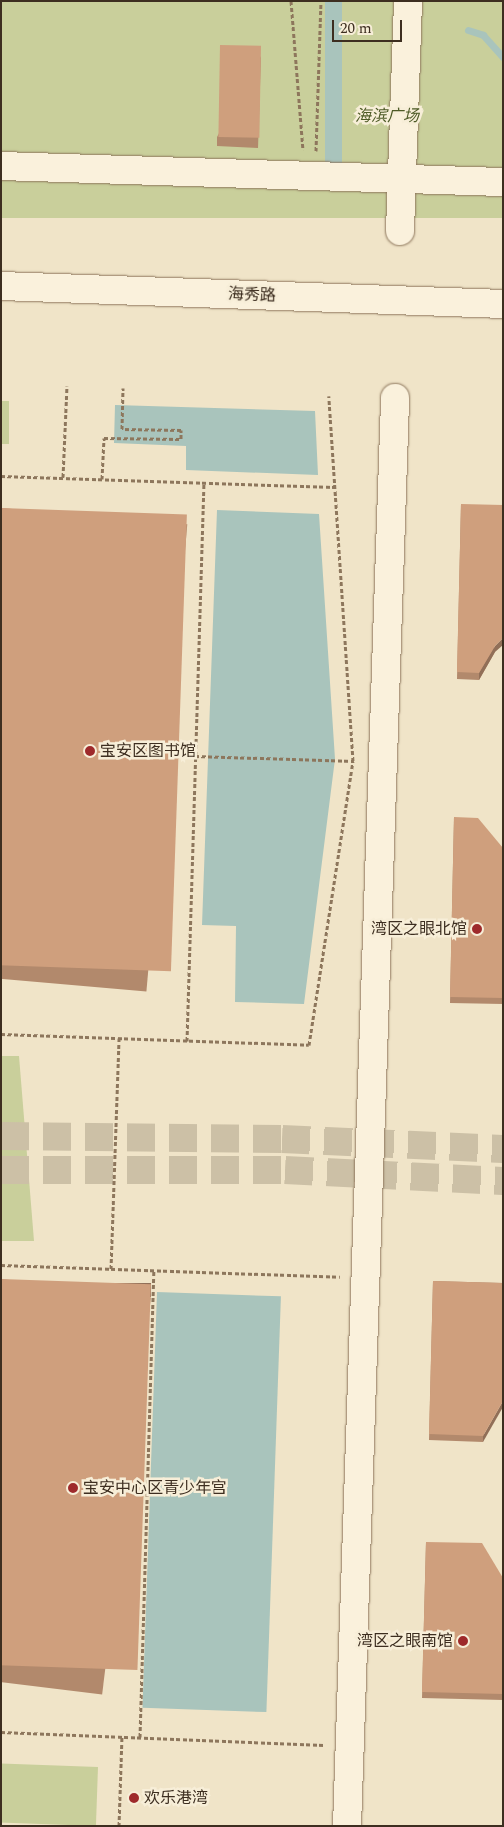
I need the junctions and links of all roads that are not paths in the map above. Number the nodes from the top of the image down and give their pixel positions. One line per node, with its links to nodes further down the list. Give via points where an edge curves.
1 (408, 1): 3 (street)
2 (1, 166): 3 (street)
3 (402, 178): 4 (street); 5 (street)
4 (503, 182)
5 (400, 231)
6 (1, 286): 7 (street, 海秀路)
7 (503, 304)
8 (395, 398): 9 (street)
9 (347, 1826)

